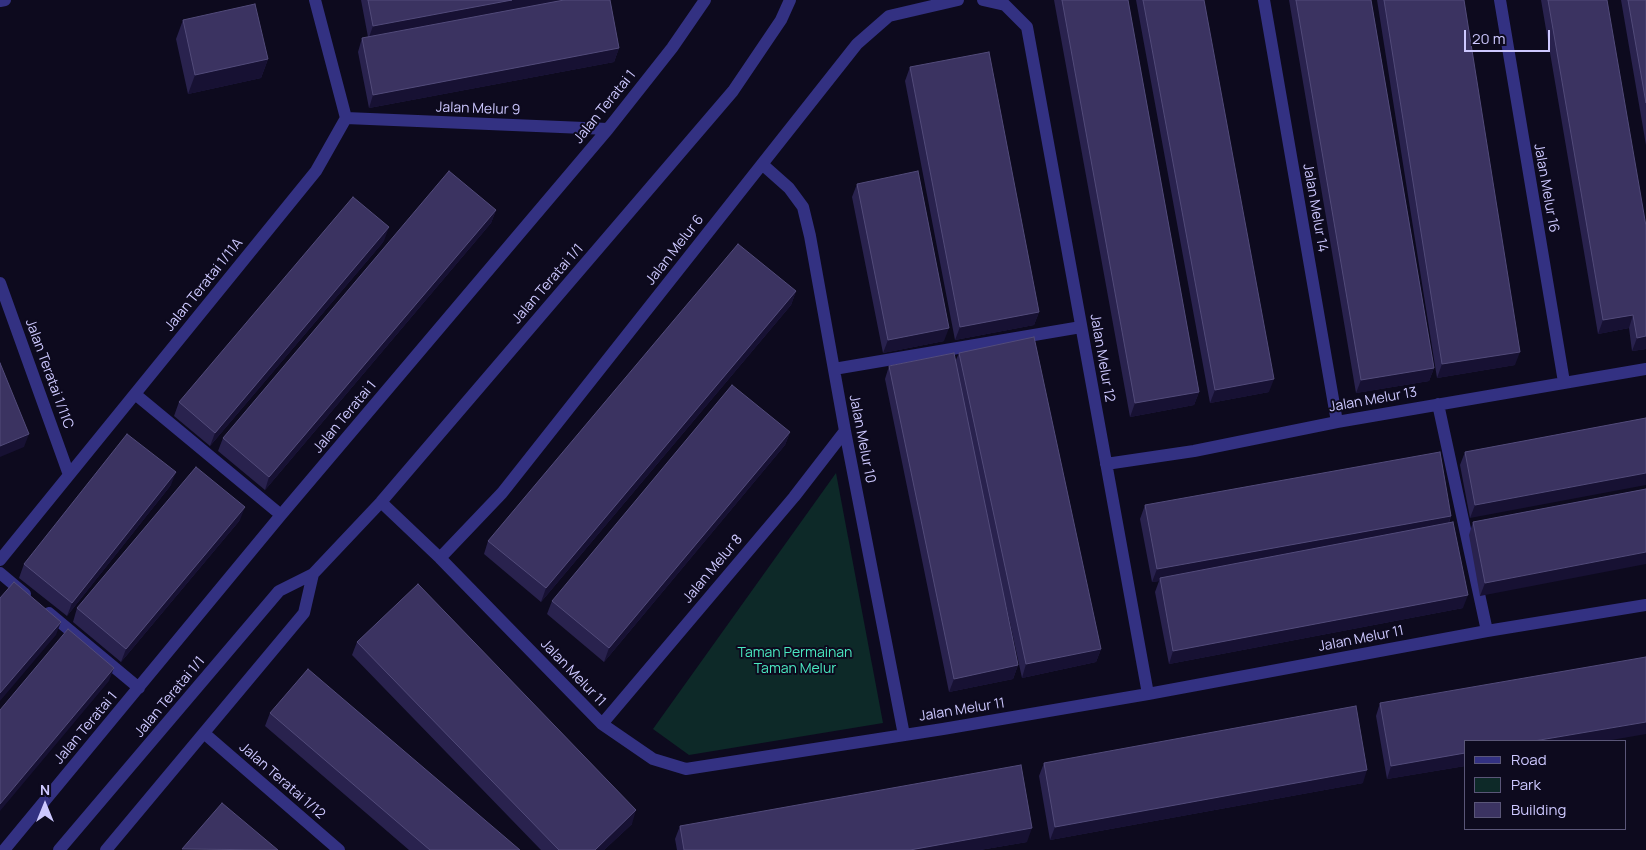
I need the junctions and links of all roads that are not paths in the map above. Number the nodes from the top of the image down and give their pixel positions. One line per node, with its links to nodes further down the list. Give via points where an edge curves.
1 (5, 0): 9 (street)
2 (315, 0): 10 (street)
3 (705, 0): 11 (street, Jalan Teratai 1)
4 (790, 0): 24 (street, Jalan Teratai 1/1, via 781,20 733,91)
5 (958, 0): 12 (street, Jalan Melur 6, via 889,16 857,44)
6 (983, 0): 14 (street, Jalan Melur 12, via 1005,5 1027,27)
7 (1264, 0): 20 (street, Jalan Melur 14)
8 (1500, 0): 17 (street, Jalan Melur 16)
9 (0, 1)
10 (346, 118): 11 (street, Jalan Melur 9); 18 (street, Jalan Teratai 1/11A, via 316,171)
11 (608, 129): 25 (street, Jalan Teratai 1)
12 (762, 164): 15 (street, Jalan Melur 10, via 789,188 803,207); 26 (street, Jalan Melur 6, via 502,493)
13 (0, 283): 23 (street, Jalan Teratai 1/11C)
14 (1081, 327): 15 (street); 22 (street, Jalan Melur 12)
15 (834, 369): 21 (street, Jalan Melur 10)
16 (1646, 369): 17 (street, Jalan Melur 13)
17 (1564, 382): 19 (street, Jalan Melur 13)
18 (135, 394): 23 (street, Jalan Teratai 1/11A); 25 (street)
19 (1438, 404): 20 (street, Jalan Melur 13); 31 (street)
20 (1337, 422): 22 (street, Jalan Melur 13, via 1194,451)
21 (845, 431): 34 (street, Jalan Melur 8, via 794,497); 36 (street, Jalan Melur 10)
22 (1106, 464): 33 (street, Jalan Melur 12)
23 (69, 475): 27 (street, Jalan Teratai 1/11A)
24 (381, 502): 26 (street, Jalan Melur 11); 29 (street, Jalan Teratai 1/1)
25 (281, 515): 32 (street, Jalan Teratai 1)
26 (440, 558): 34 (street, Jalan Melur 11)
27 (0, 560)
28 (0, 573): 32 (street)
29 (312, 574): 35 (street, via 304,613); 38 (street, Jalan Teratai 1/1, via 279,592)
30 (1646, 605): 31 (street, Jalan Melur 11)
31 (1487, 631): 33 (street, Jalan Melur 11)
32 (139, 688): 37 (street, Jalan Teratai 1)
33 (1148, 694): 36 (street, Jalan Melur 11)
34 (602, 724): 36 (street, Jalan Melur 11, via 653,759 686,769)
35 (205, 734): 39 (street); 40 (street, Jalan Teratai 1/12)
36 (904, 735)
37 (4, 850)
38 (59, 850)
39 (106, 850)
40 (339, 850)

